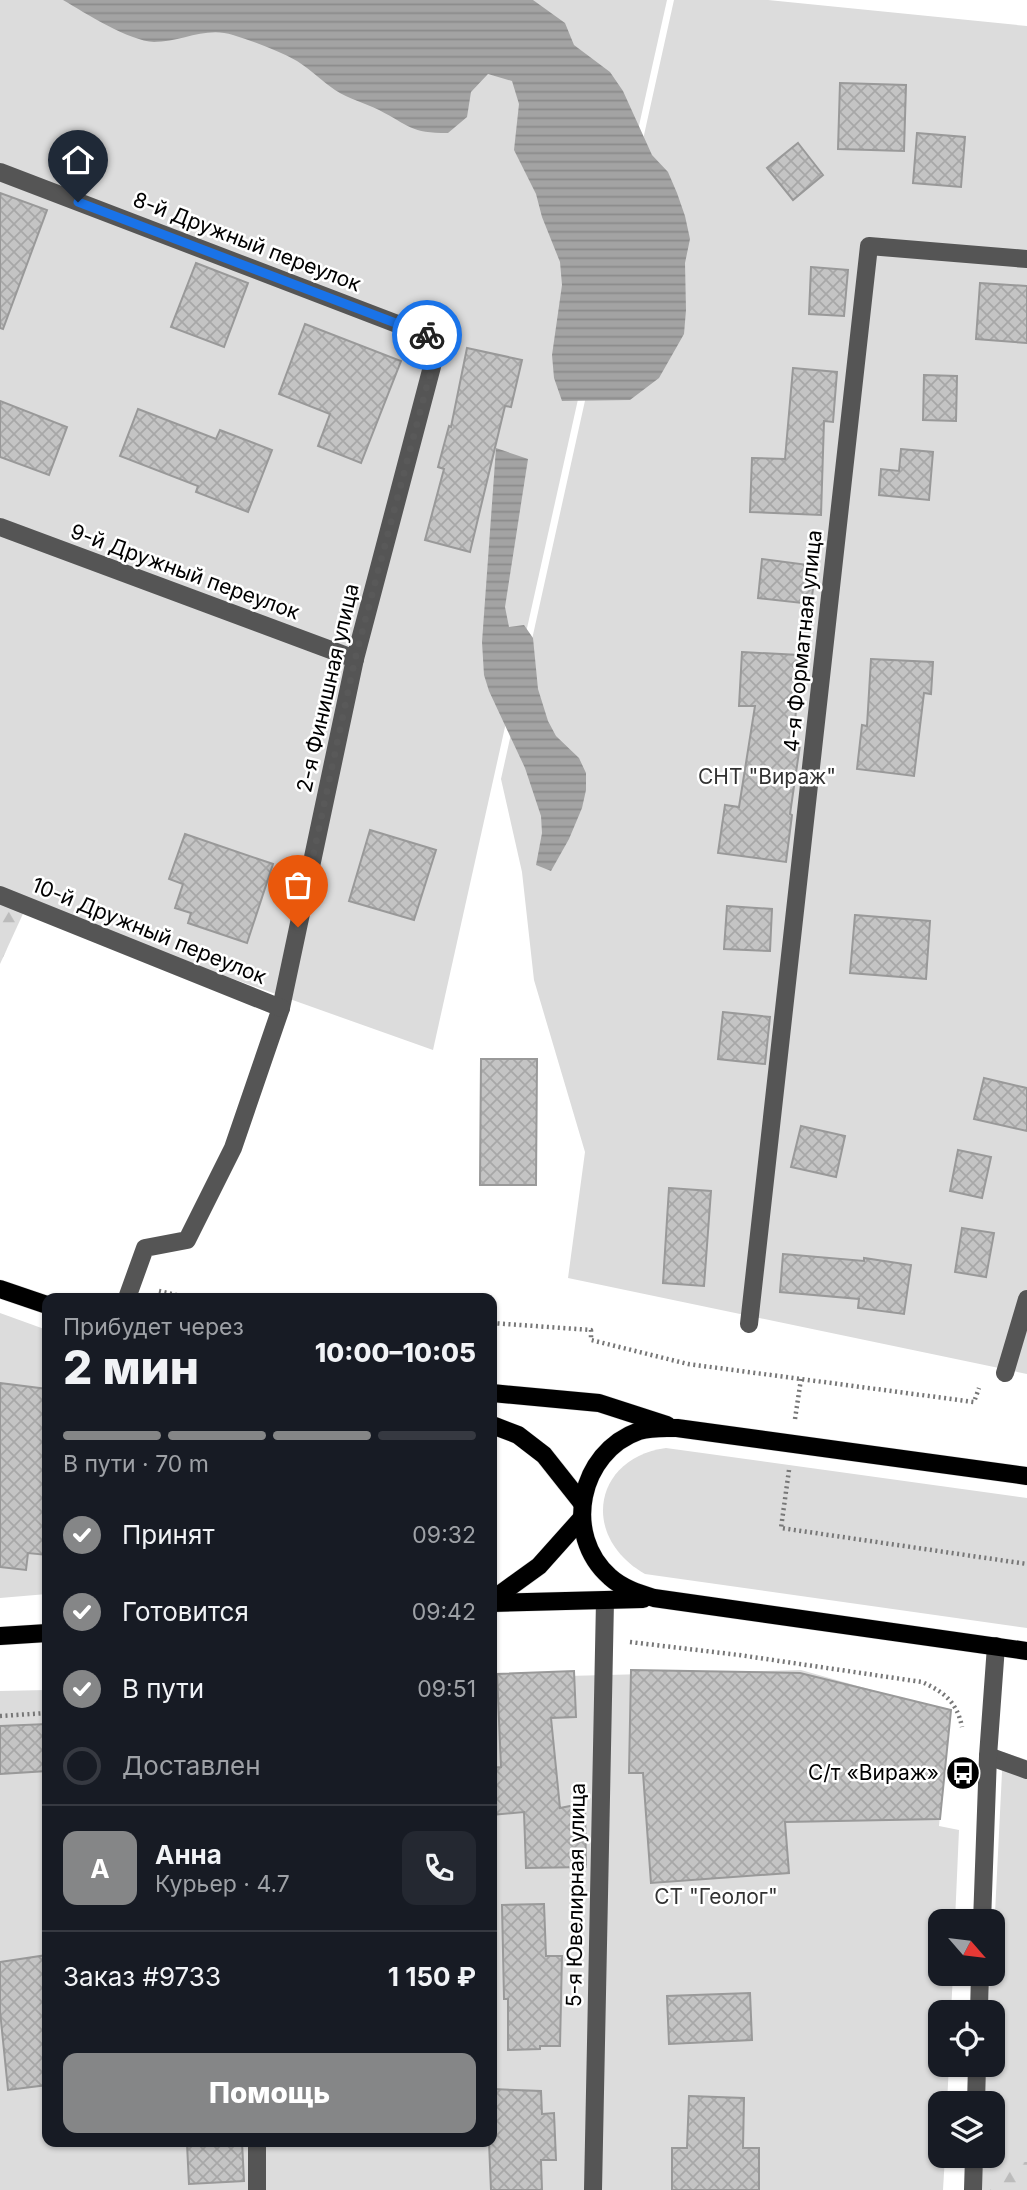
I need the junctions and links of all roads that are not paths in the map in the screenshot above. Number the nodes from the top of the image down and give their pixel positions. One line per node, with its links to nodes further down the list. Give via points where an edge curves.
1 (0, 172): 3 (street, 8-й Дружный переулок)
2 (1027, 260): 12 (street, 4-я Форматная улица, via 869,246)
3 (439, 340): 5 (street, 2-я Финишная улица)
4 (0, 527): 5 (street, 9-й Дружный переулок)
5 (355, 659): 7 (street, 2-я Финишная улица)
6 (0, 895): 7 (street, 10-й Дружный переулок)
7 (281, 1008): 9 (street, 2-я Финишная улица, via 233,1148 187,1241 145,1248)
8 (0, 1289): 11 (main road)
9 (129, 1293)
10 (1027, 1299): 13 (street)
11 (42, 1303)
12 (749, 1324)
13 (1005, 1373)
14 (497, 1393): 16 (main road, via 599,1403)
15 (497, 1428): 18 (main road, via 518,1435 544,1455)
16 (677, 1428): 17 (main road); 18 (main road, via 639,1431 613,1446 593,1470)
17 (1027, 1476)
18 (582, 1511): 19 (main road, via 539,1566); 20 (main road, via 588,1547 598,1565 630,1590)
19 (497, 1598)
20 (654, 1598): 21 (main road); 25 (main road)
21 (605, 1601): 22 (main road); 33 (street, 5-я Ювелирная улица)
22 (497, 1602)
23 (42, 1633): 24 (main road)
24 (0, 1636)
25 (996, 1646): 26 (main road); 27 (street)
26 (1027, 1651)
27 (988, 1750): 28 (street); 29 (street)
28 (1027, 1770)
29 (982, 1909)
30 (257, 2147): 32 (street)
31 (974, 2168): 34 (street)
32 (257, 2190)
33 (593, 2190)
34 (973, 2190)

